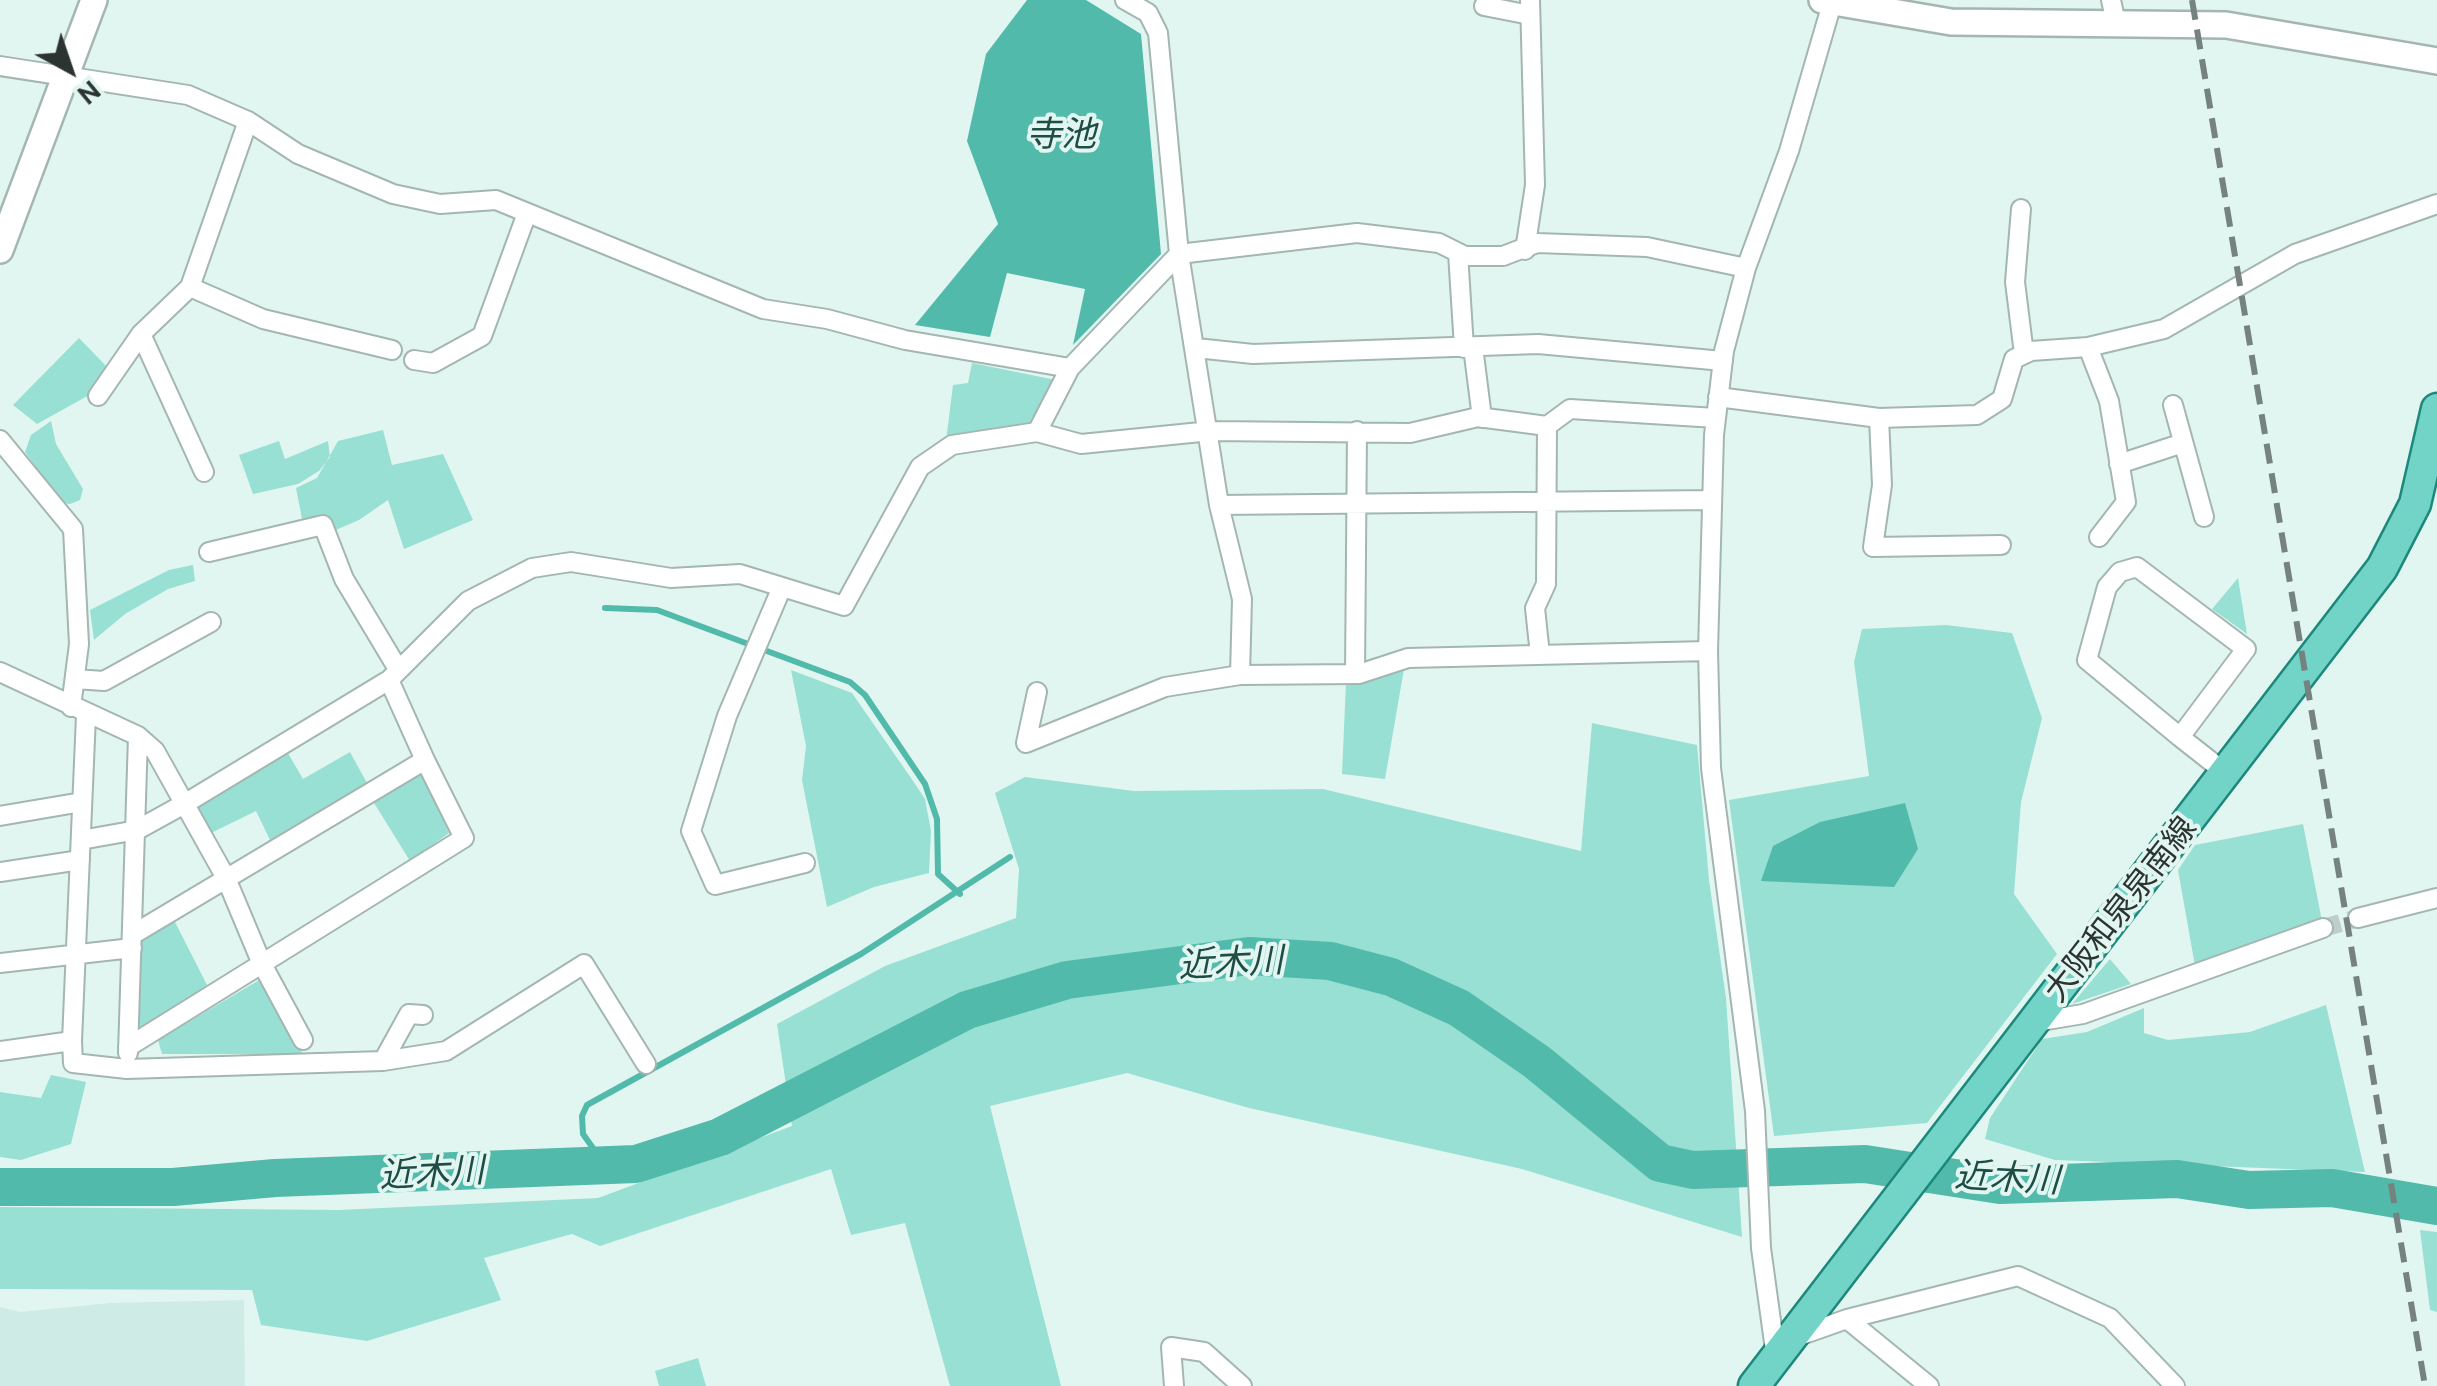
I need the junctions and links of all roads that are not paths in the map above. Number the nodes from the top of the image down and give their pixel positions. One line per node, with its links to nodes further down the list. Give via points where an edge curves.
1 (94, 0): 9 (main road)
2 (1125, 0): 17 (street, via 1148,13 1158,33)
3 (1829, 1): 6 (main road, via 1951,22); 18 (street, via 1789,151)
4 (1484, 6): 5 (street)
5 (1530, 7): 15 (street, via 1534,185)
6 (2113, 12): 7 (main road)
7 (2437, 61)
8 (0, 66): 9 (street)
9 (69, 74): 10 (street, via 188,95); 14 (main road)
10 (248, 121): 13 (street, via 298,154 393,194 440,204 496,200); 19 (street)
11 (2437, 204): 23 (street, via 2295,254 2164,330)
12 (2021, 210): 25 (street, via 2015,282)
13 (527, 212): 26 (street, via 482,336 433,363); 28 (street, via 764,309)
14 (0, 250)
15 (1526, 250): 16 (street); 18 (street, via 1537,243 1647,247)
16 (1458, 253): 17 (street, via 1357,232); 22 (street)
17 (1179, 254): 21 (street); 28 (street)
18 (1746, 268): 27 (street)
19 (190, 287): 20 (street); 24 (street, via 263,319)
20 (140, 334): 29 (street); 43 (street)
21 (1196, 348): 22 (street, via 1253,354); 37 (street)
22 (1468, 348): 27 (street, via 1538,344); 33 (street)
23 (2088, 348): 25 (street); 42 (street, via 2109,401)
24 (392, 350)
25 (2024, 354): 35 (street, via 2014,359 2002,399 1977,415)
26 (414, 360)
27 (1723, 361): 30 (street)
28 (1070, 368): 39 (street)
29 (98, 396)
30 (1718, 397): 34 (street); 35 (street)
31 (2173, 405): 41 (street)
32 (2437, 409): 66 (main road, 大阪和泉泉南線, via 2415,504 2394,549)
33 (1482, 418): 36 (street); 38 (street, via 1410,433)
34 (1716, 418): 36 (street, via 1570,409); 44 (street)
35 (1879, 418): 50 (street, via 1882,485 1872,546)
36 (1547, 426): 45 (street)
37 (1211, 431): 38 (street); 39 (street, via 1081,444); 46 (street)
38 (1357, 431): 47 (street)
39 (1037, 432): 52 (street, via 952,445 920,466 844,606)
40 (0, 440): 60 (street, via 73,529 80,644)
41 (2184, 443): 42 (street); 48 (street)
42 (2120, 464): 49 (street, via 2126,502)
43 (204, 472)
44 (1712, 500): 45 (street); 54 (street)
45 (1547, 503): 47 (street); 55 (street, via 1546,584 1535,608)
46 (1219, 505): 47 (street); 59 (street, via 1242,599)
47 (1354, 507): 58 (street)
48 (2204, 517)
49 (2099, 538)
50 (2001, 545)
51 (209, 552): 57 (street, via 323,526)
52 (782, 587): 57 (street, via 740,574 671,578 572,562 532,568 468,601); 73 (street, via 728,716 691,830 715,885)
53 (211, 622): 60 (street, via 104,680)
54 (1708, 651): 55 (street); 93 (street, via 1710,768 1755,1111 1765,1286)
55 (1540, 655): 58 (street, via 1408,658)
56 (0, 672): 62 (street)
57 (394, 674): 65 (street); 68 (street)
58 (1355, 674): 59 (street)
59 (1240, 675): 61 (street, via 1164,687 1026,743)
60 (75, 679): 62 (street)
61 (1037, 692)
62 (79, 712): 63 (street); 67 (street)
63 (138, 736): 68 (street, via 155,750); 70 (street)
64 (2180, 736): 64 (street, via 2246,649 2138,567 2120,572 2107,587 2087,660); 66 (street)
65 (426, 760): 75 (street); 82 (street, via 464,838)
66 (2226, 774): 84 (main road, 大阪和泉泉南線)
67 (82, 802): 69 (street); 71 (street)
68 (186, 803): 70 (street); 75 (street)
69 (0, 816)
70 (136, 830): 71 (street); 79 (street)
71 (81, 840): 72 (street)
72 (80, 860): 74 (street); 80 (street)
73 (806, 863)
74 (0, 872)
75 (226, 878): 79 (street); 82 (street)
76 (2437, 898): 77 (street)
77 (2358, 918)
78 (2323, 928): 84 (street, via 2083,1014)
79 (132, 942): 80 (street); 87 (street)
80 (76, 953): 81 (street); 86 (street)
81 (0, 963)
82 (262, 964): 85 (street); 87 (street)
83 (422, 1015): 89 (street, via 409,1014)
84 (2035, 1022): 93 (main road, 大阪和泉泉南線)
85 (303, 1040)
86 (72, 1041): 88 (street); 91 (street, via 72,1063)
87 (128, 1047): 91 (street)
88 (0, 1051)
89 (383, 1061): 90 (street, via 446,1050 584,964); 91 (street)
90 (646, 1064)
91 (127, 1069)
92 (1847, 1319): 93 (street); 97 (street); 98 (street, via 2018,1276 2110,1318)
93 (1784, 1348): 96 (main road, 大阪和泉泉南線)
94 (1174, 1386): 95 (street, via 1171,1347 1204,1352)
95 (1242, 1386)
96 (1754, 1386)
97 (1929, 1386)
98 (2174, 1386)

